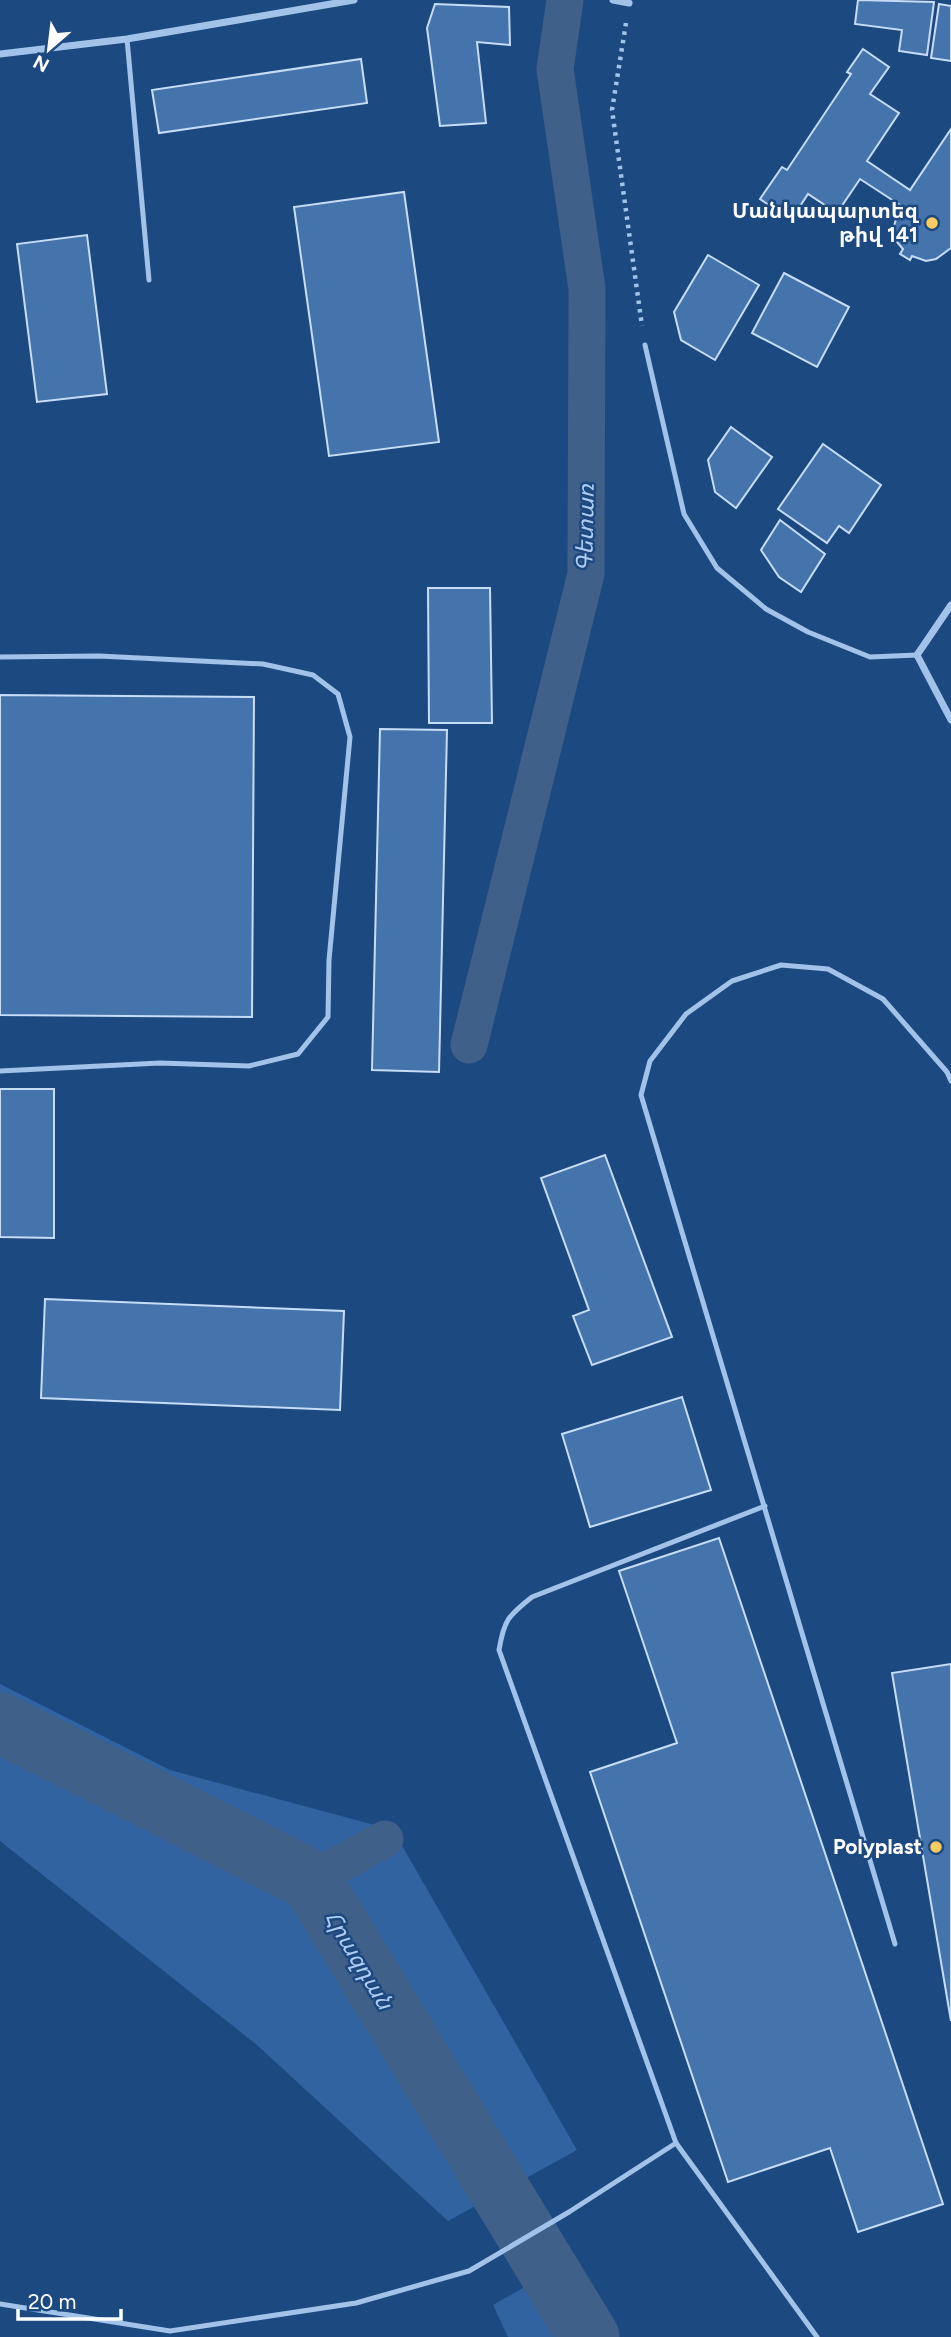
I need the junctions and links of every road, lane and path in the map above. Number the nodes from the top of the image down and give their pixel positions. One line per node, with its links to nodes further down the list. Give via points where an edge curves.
1 (354, 0): 4 (street)
2 (613, 0): 3 (street)
3 (629, 4): 7 (path, via 612,110)
4 (127, 39): 5 (street); 6 (lane)
5 (0, 54)
6 (149, 279)
7 (645, 345): 9 (lane, via 684,514 717,568 766,609 808,632 870,657)
8 (951, 605): 9 (street)
9 (917, 655): 11 (street)
10 (0, 657): 12 (lane, via 99,656 262,664 313,675 338,694 350,737 328,1017 298,1054 249,1066 160,1063)
11 (951, 720)
12 (0, 1071)
13 (951, 1081): 14 (lane, via 883,999 828,969 780,965 732,981 686,1014 650,1060 641,1095)
14 (765, 1506): 15 (lane); 16 (lane, via 532,1597 503,1626 499,1650)
15 (895, 1944)
16 (676, 2143): 17 (lane, via 469,2271 356,2304 170,2331); 18 (lane)
17 (0, 2304)
18 (817, 2337)

